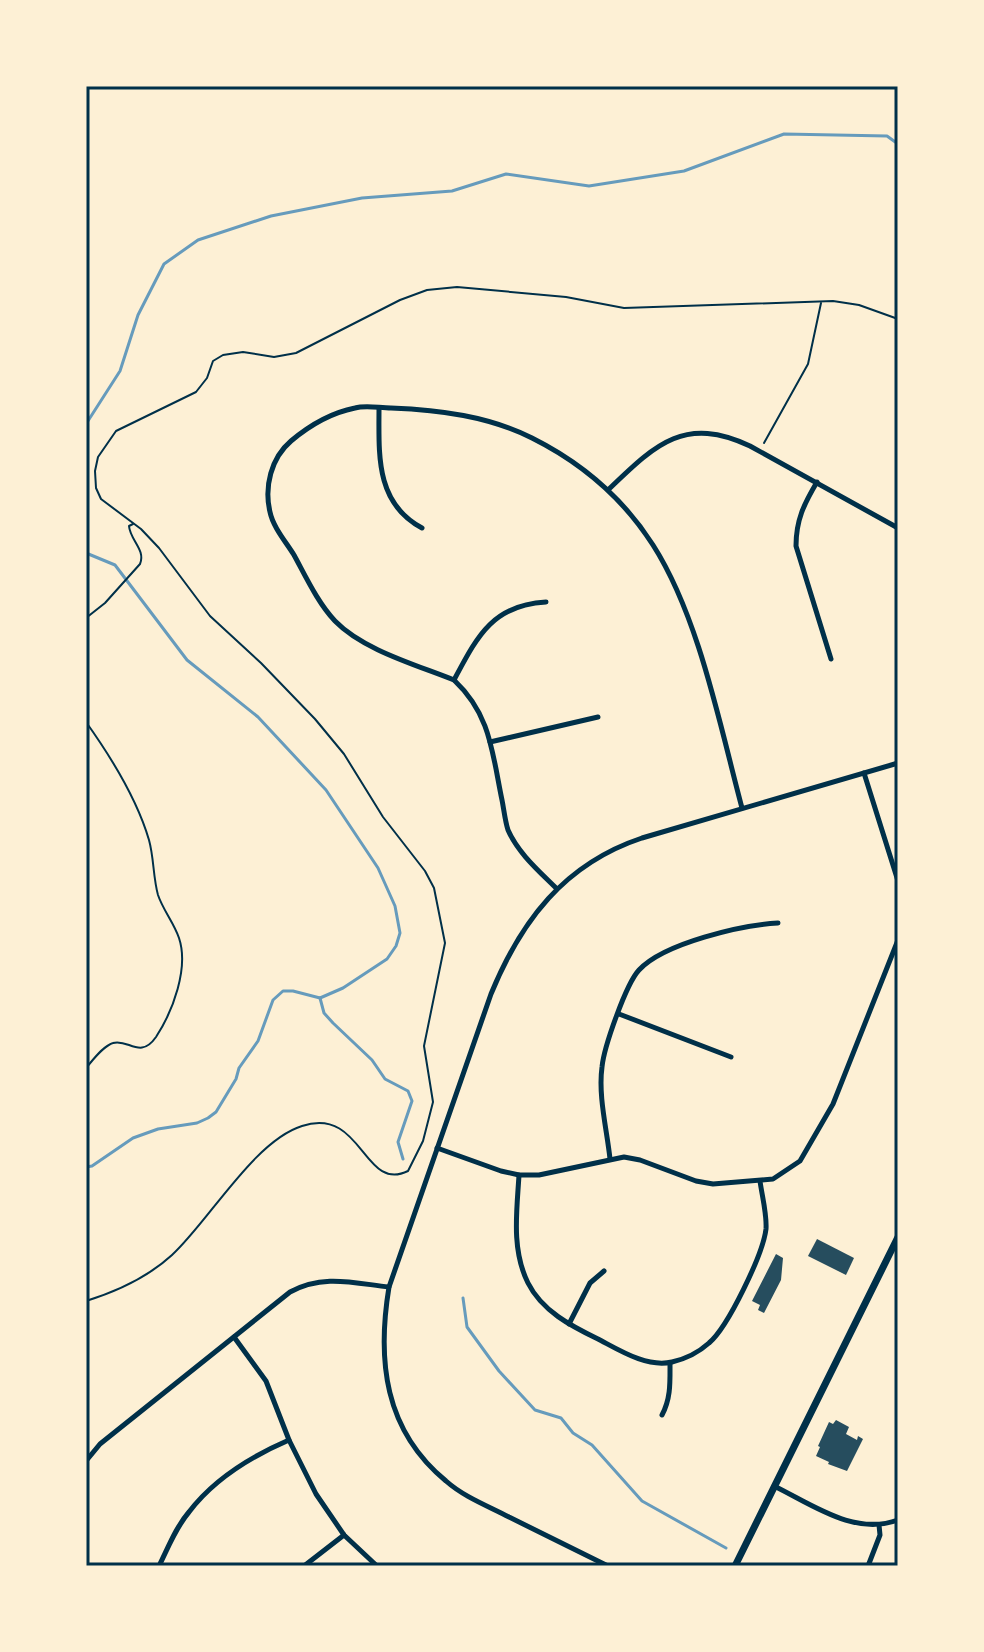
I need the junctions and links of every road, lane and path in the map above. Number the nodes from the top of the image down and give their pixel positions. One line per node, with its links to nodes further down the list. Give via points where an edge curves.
1 (822, 301): 2 (path, via 859,305); 4 (path, via 808,364); 7 (path, via 624,308 566,297 439,288 400,300 296,353 223,355 213,361 196,392 116,431 98,457 96,488 101,499)
2 (898, 319)
3 (379, 408): 6 (street, via 437,410 502,426 557,452); 8 (street, via 379,461 387,493); 13 (street, via 333,414 285,446 273,465 270,515 325,608 343,628 367,644)
4 (760, 451): 5 (street); 6 (street, via 731,437 689,434 650,450)
5 (817, 482): 9 (street); 12 (street, via 801,509 796,546)
6 (609, 489): 19 (street, via 654,546 676,588)
7 (134, 523): 11 (path, via 128,528 141,552 140,564); 34 (path, via 210,616 287,689 344,754 425,871 434,888 445,943 424,1046 433,1102 408,1171 392,1177 383,1173 336,1126 300,1126 256,1159 174,1254 151,1273)
8 (422, 528)
9 (898, 528)
10 (546, 602): 13 (street, via 520,606 492,621)
11 (86, 618)
12 (831, 659)
13 (454, 680): 16 (street, via 478,706)
14 (598, 717): 16 (street)
15 (86, 722): 26 (path, via 143,824 158,895 182,955 177,992 157,1036 135,1048 108,1044)
16 (490, 742): 21 (street, via 507,828 516,847)
17 (898, 763): 18 (street)
18 (864, 773): 19 (street); 20 (street)
19 (742, 808): 21 (street, via 627,842)
20 (898, 881)
21 (556, 888): 27 (street, via 522,931 502,968)
22 (778, 923): 24 (street, via 661,953 638,970)
23 (898, 940): 30 (street, via 813,1143 800,1161 773,1179)
24 (619, 1014): 25 (street); 28 (street, via 602,1067)
25 (731, 1057)
26 (86, 1068)
27 (437, 1148): 29 (street); 33 (street)
28 (610, 1159): 29 (street); 30 (street, via 640,1160 713,1184)
29 (519, 1175): 35 (street, via 520,1261 528,1284)
30 (760, 1181): 37 (street, via 766,1226 762,1249 722,1329 710,1343)
31 (898, 1237): 41 (street)
32 (604, 1271): 35 (street, via 590,1283)
33 (389, 1287): 36 (street, via 327,1280 306,1283); 48 (street, via 383,1323 386,1381 405,1433 423,1458 469,1497)
34 (86, 1301)
35 (569, 1324): 37 (street, via 628,1355)
36 (234, 1337): 39 (street, via 266,1381); 40 (street, via 100,1444)
37 (670, 1363): 38 (street, via 668,1404)
38 (662, 1415)
39 (289, 1440): 44 (street); 45 (street, via 255,1455 201,1497)
40 (86, 1461)
41 (774, 1486): 43 (street, via 839,1518); 49 (street)
42 (898, 1520): 43 (street)
43 (877, 1526): 50 (street)
44 (344, 1535): 46 (street); 47 (street)
45 (159, 1566)
46 (304, 1566)
47 (377, 1566)
48 (608, 1566)
49 (735, 1566)
50 (868, 1566)

